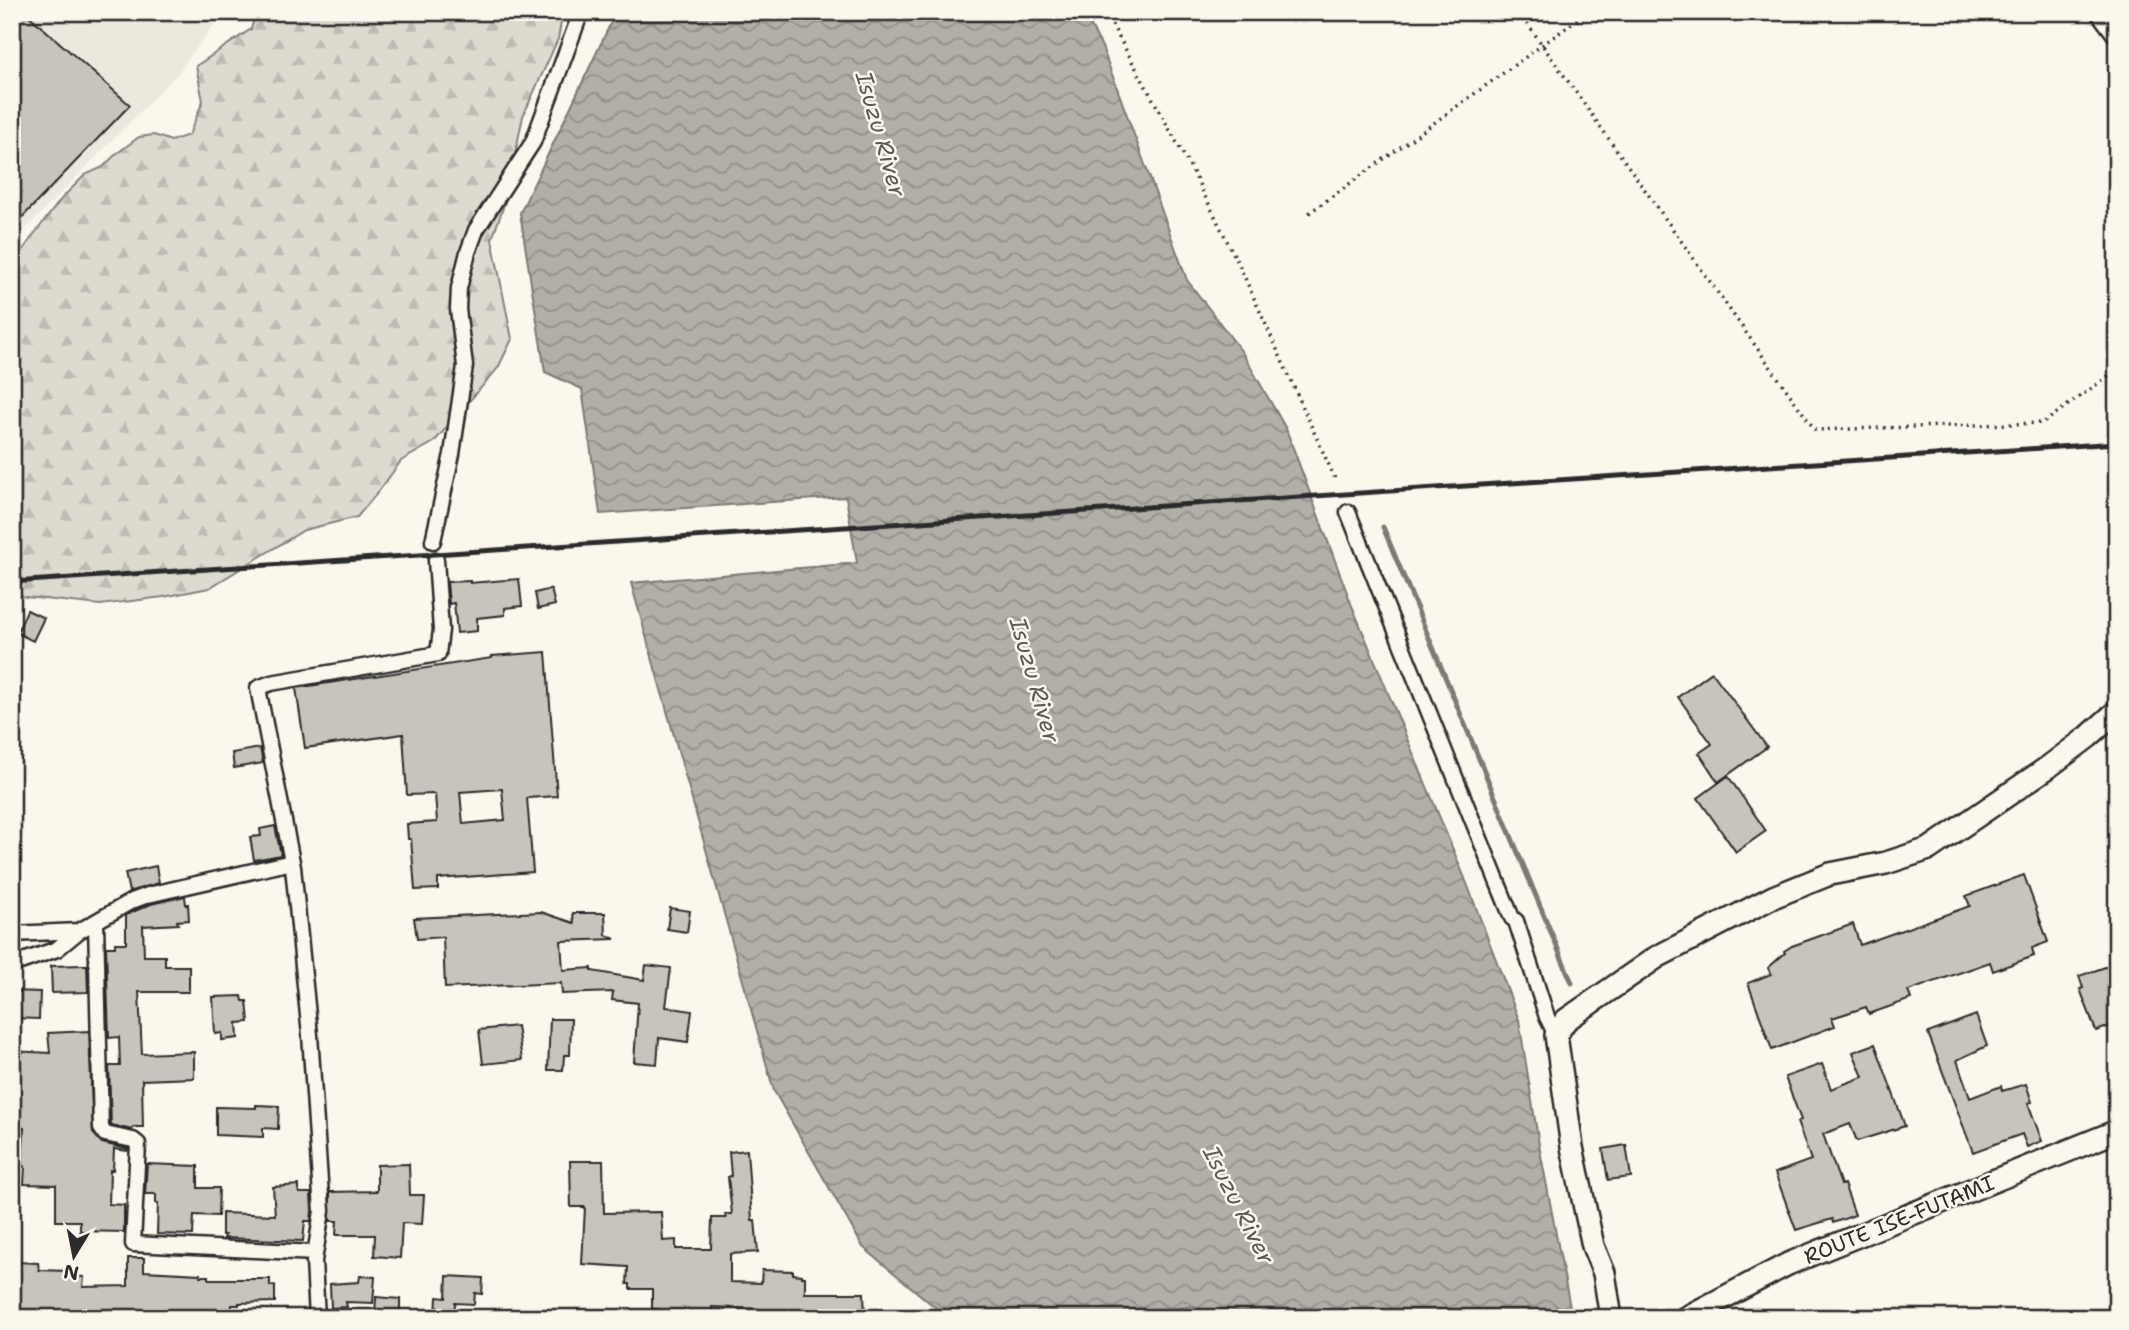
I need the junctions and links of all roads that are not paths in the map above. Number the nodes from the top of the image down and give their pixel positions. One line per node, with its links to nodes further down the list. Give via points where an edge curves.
1 (581, 12): 5 (street, via 533,142 476,230 468,252 458,309 465,366)
2 (2102, 12): 3 (main road)
3 (2117, 32)
4 (1348, 512): 13 (street, via 1507,906 1517,921)
5 (433, 541)
6 (436, 560): 8 (street, via 441,630 438,654 258,688)
7 (2117, 711): 13 (main road, via 2047,768 1929,849 1830,874 1773,897 1657,957 1566,1020)
8 (292, 862): 9 (street, via 148,895); 15 (street, via 322,1211)
9 (96, 922): 10 (street); 15 (street, via 101,1128 105,1134 138,1144 133,1244)
10 (79, 931): 11 (street); 12 (street, via 57,949)
11 (12, 934)
12 (12, 965)
13 (1556, 1035): 17 (main road, via 1572,1147)
14 (2117, 1131): 18 (main road, ROUTE ISE-FUTAMI, via 1788,1264)
15 (315, 1253): 16 (street)
16 (317, 1318)
17 (1611, 1318)
18 (1685, 1318)

